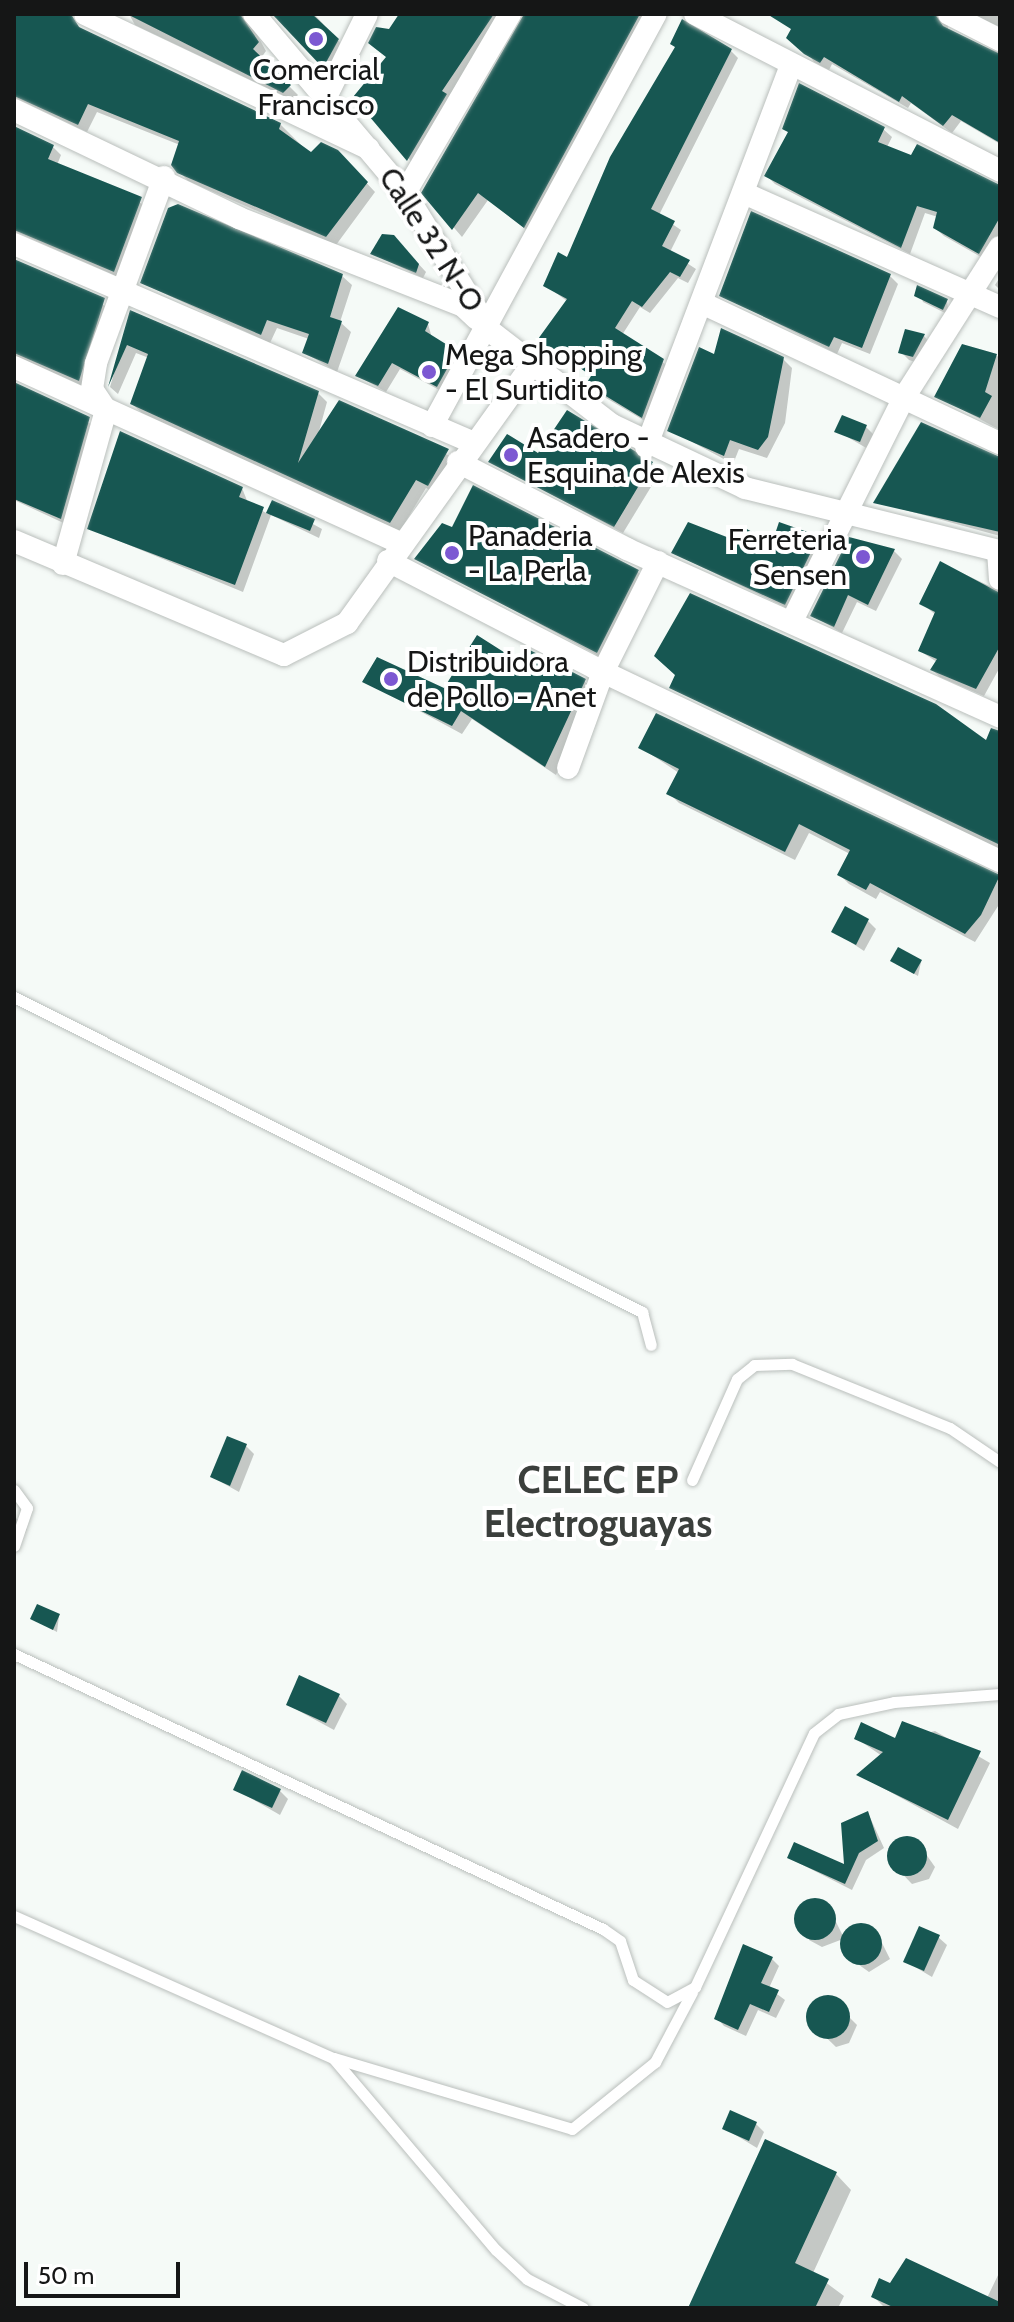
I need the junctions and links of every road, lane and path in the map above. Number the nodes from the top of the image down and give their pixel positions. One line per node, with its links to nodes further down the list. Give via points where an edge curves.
1 (85, 14): 12 (street)
2 (254, 14): 10 (street, Calle 32 N-O)
3 (367, 14): 10 (street)
4 (510, 14): 15 (street)
5 (656, 14): 23 (street)
6 (695, 14): 9 (street)
7 (949, 14): 8 (street)
8 (1000, 40)
9 (790, 68): 13 (street); 16 (street)
10 (327, 95): 12 (street, Calle 32 N-O)
11 (14, 110): 14 (street)
12 (373, 151): 15 (street, Calle 32 N-O)
13 (1000, 171)
14 (164, 177): 19 (street); 23 (street, via 239,218 463,306)
15 (405, 193): 23 (street, Calle 32 N-O)
16 (746, 194): 20 (street); 21 (street)
17 (14, 244): 19 (street)
18 (1000, 247): 20 (street)
19 (121, 293): 27 (street, via 92,389); 28 (street)
20 (972, 295): 22 (street); 26 (street)
21 (704, 304): 26 (street); 31 (street)
22 (1000, 307)
23 (490, 331): 24 (street, Calle 32 N-O); 28 (street)
24 (531, 366): 29 (street); 31 (street, Calle 32 N-O)
25 (14, 367): 27 (street)
26 (903, 399): 30 (street); 33 (street)
27 (106, 410): 36 (street); 38 (street)
28 (432, 426): 29 (street)
29 (472, 442): 32 (street)
30 (1000, 443)
31 (646, 447): 33 (street, Calle 32 N-O, via 745,488)
32 (458, 462): 36 (street); 37 (street)
33 (848, 512): 35 (street, Calle 32 N-O); 40 (street)
34 (14, 541): 38 (street)
35 (999, 551): 39 (street)
36 (395, 552): 38 (street, via 347,623 284,655); 41 (street)
37 (658, 562): 40 (street); 41 (street)
38 (63, 564)
39 (1000, 579)
40 (792, 621): 42 (street)
41 (603, 672): 43 (street); 44 (street)
42 (1000, 717)
43 (568, 768)
44 (1000, 861)
45 (14, 997): 46 (lane, via 642,1312)
46 (651, 1345)
47 (1000, 1462): 48 (lane, via 950,1428 792,1364 754,1365 737,1379)
48 (692, 1480)
49 (14, 1490): 50 (lane, via 27,1508)
50 (14, 1546)
51 (14, 1654): 54 (lane, via 603,1929 620,1941 633,1980 650,1996 667,2002)
52 (1000, 1694): 54 (lane, via 894,1702 838,1714 814,1733)
53 (14, 1916): 55 (lane)
54 (695, 1987): 55 (lane, via 655,2062 572,2129)
55 (333, 2058): 56 (lane, via 496,2250 527,2279)
56 (583, 2308)

